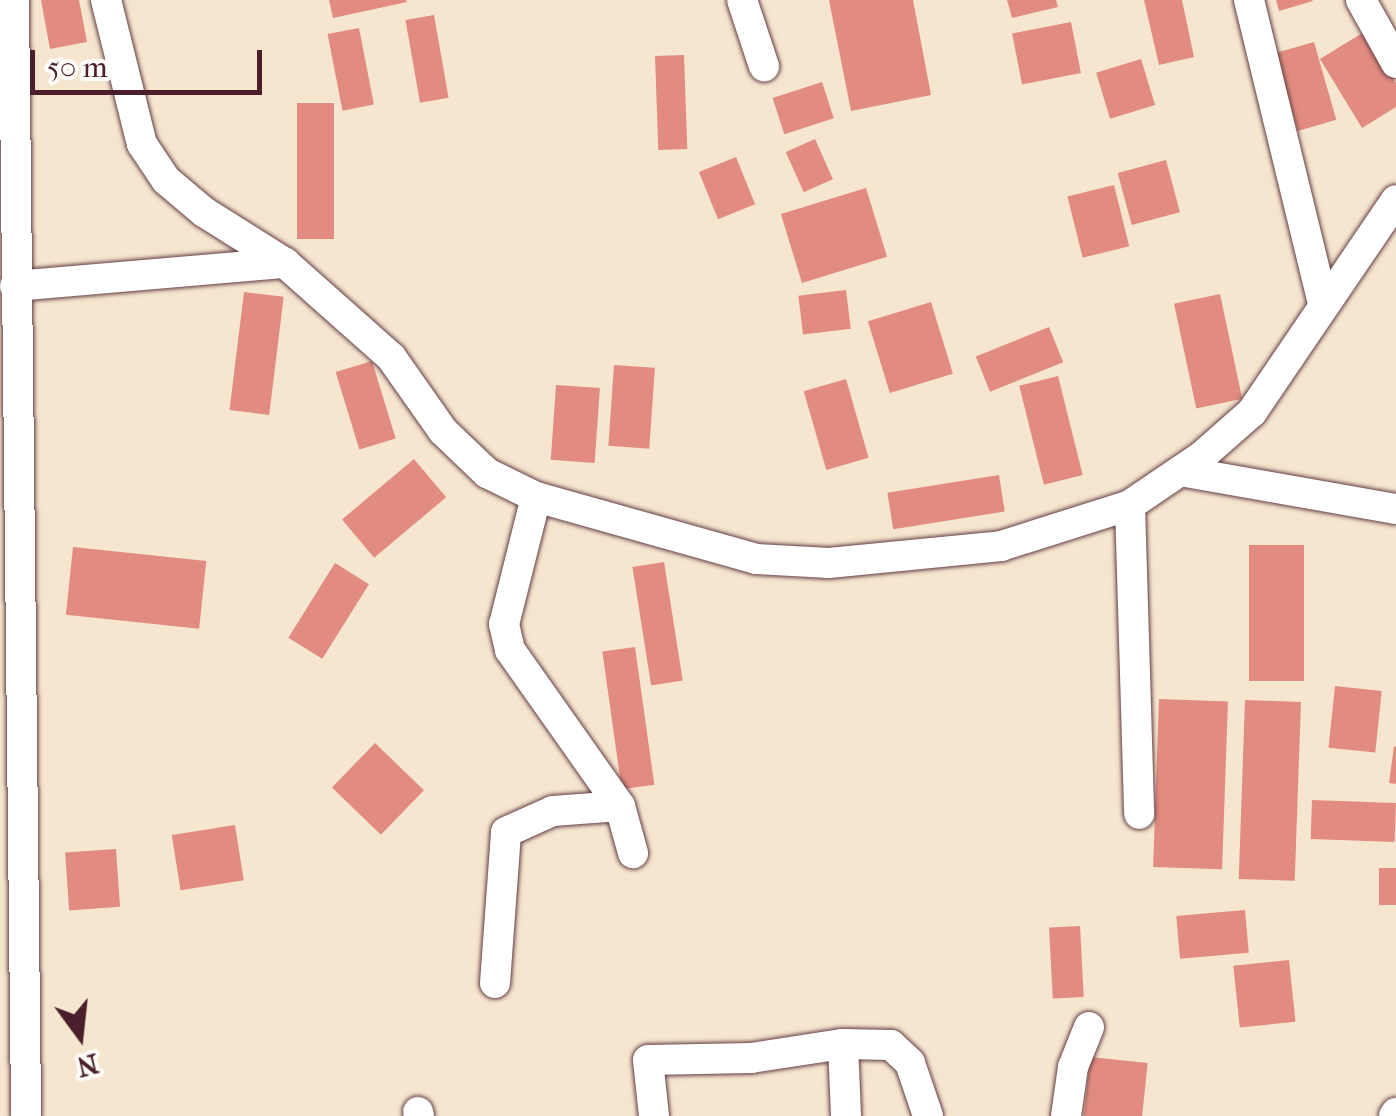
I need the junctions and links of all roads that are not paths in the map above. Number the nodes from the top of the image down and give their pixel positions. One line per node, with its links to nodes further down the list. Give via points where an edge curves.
1 (14, 0): 10 (street)
2 (106, 0): 9 (street, via 142,144 158,168 204,212)
3 (742, 0): 7 (street)
4 (1249, 0): 11 (street)
5 (1361, 0): 6 (street)
6 (1396, 64)
7 (764, 66)
8 (1396, 200): 11 (street)
9 (286, 262): 10 (street); 13 (street, via 391,357 442,430 487,473)
10 (15, 286): 22 (street)
11 (1323, 303): 12 (street, via 1252,412)
12 (1180, 471): 14 (street); 15 (street)
13 (536, 497): 14 (street, via 756,560 828,563 1001,546); 16 (street, via 504,624 510,650)
14 (1130, 506): 17 (street)
15 (1396, 509)
16 (620, 806): 18 (street); 19 (street, via 554,810 506,832)
17 (1139, 814)
18 (633, 853)
19 (494, 984)
20 (1089, 1028): 26 (street, via 1073,1067)
21 (844, 1044): 23 (street, via 751,1058 648,1060); 24 (street); 25 (street, via 891,1045 910,1063)
22 (26, 1116)
23 (654, 1116)
24 (846, 1116)
25 (928, 1116)
26 (1066, 1116)

